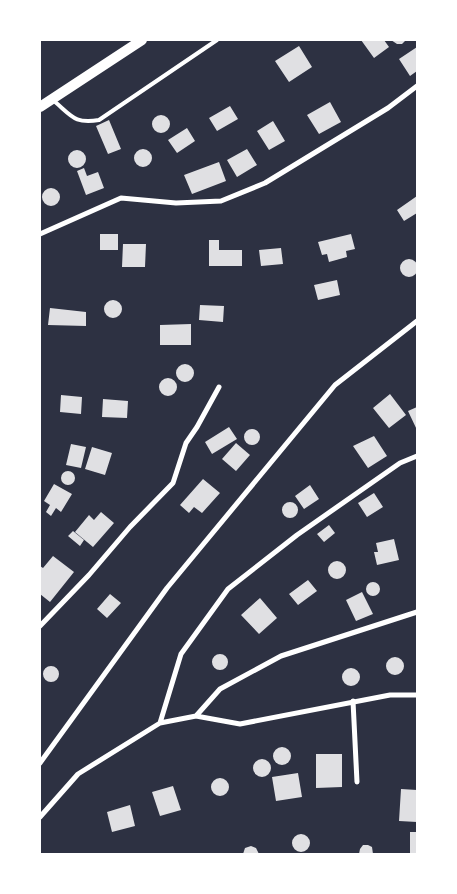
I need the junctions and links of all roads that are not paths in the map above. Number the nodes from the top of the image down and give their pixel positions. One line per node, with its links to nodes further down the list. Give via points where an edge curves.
1 (142, 40): 4 (main road)
2 (217, 40): 4 (lane, via 100,120 78,121)
3 (417, 86): 6 (street, via 388,108 265,182 221,201 176,203 121,198)
4 (52, 99): 5 (main road)
5 (40, 107)
6 (40, 234)
7 (417, 321): 16 (street, via 335,385 168,588)
8 (218, 387): 11 (street, via 186,443 173,483)
9 (417, 456): 15 (street, via 400,463 297,535 228,589 181,654)
10 (417, 612): 14 (street, via 281,656 220,689)
11 (40, 626)
12 (417, 695): 13 (street, via 390,695)
13 (353, 701): 14 (street, via 240,724); 17 (street)
14 (196, 716): 15 (street)
15 (160, 723): 18 (street, via 78,774)
16 (40, 763)
17 (357, 782)
18 (40, 817)

